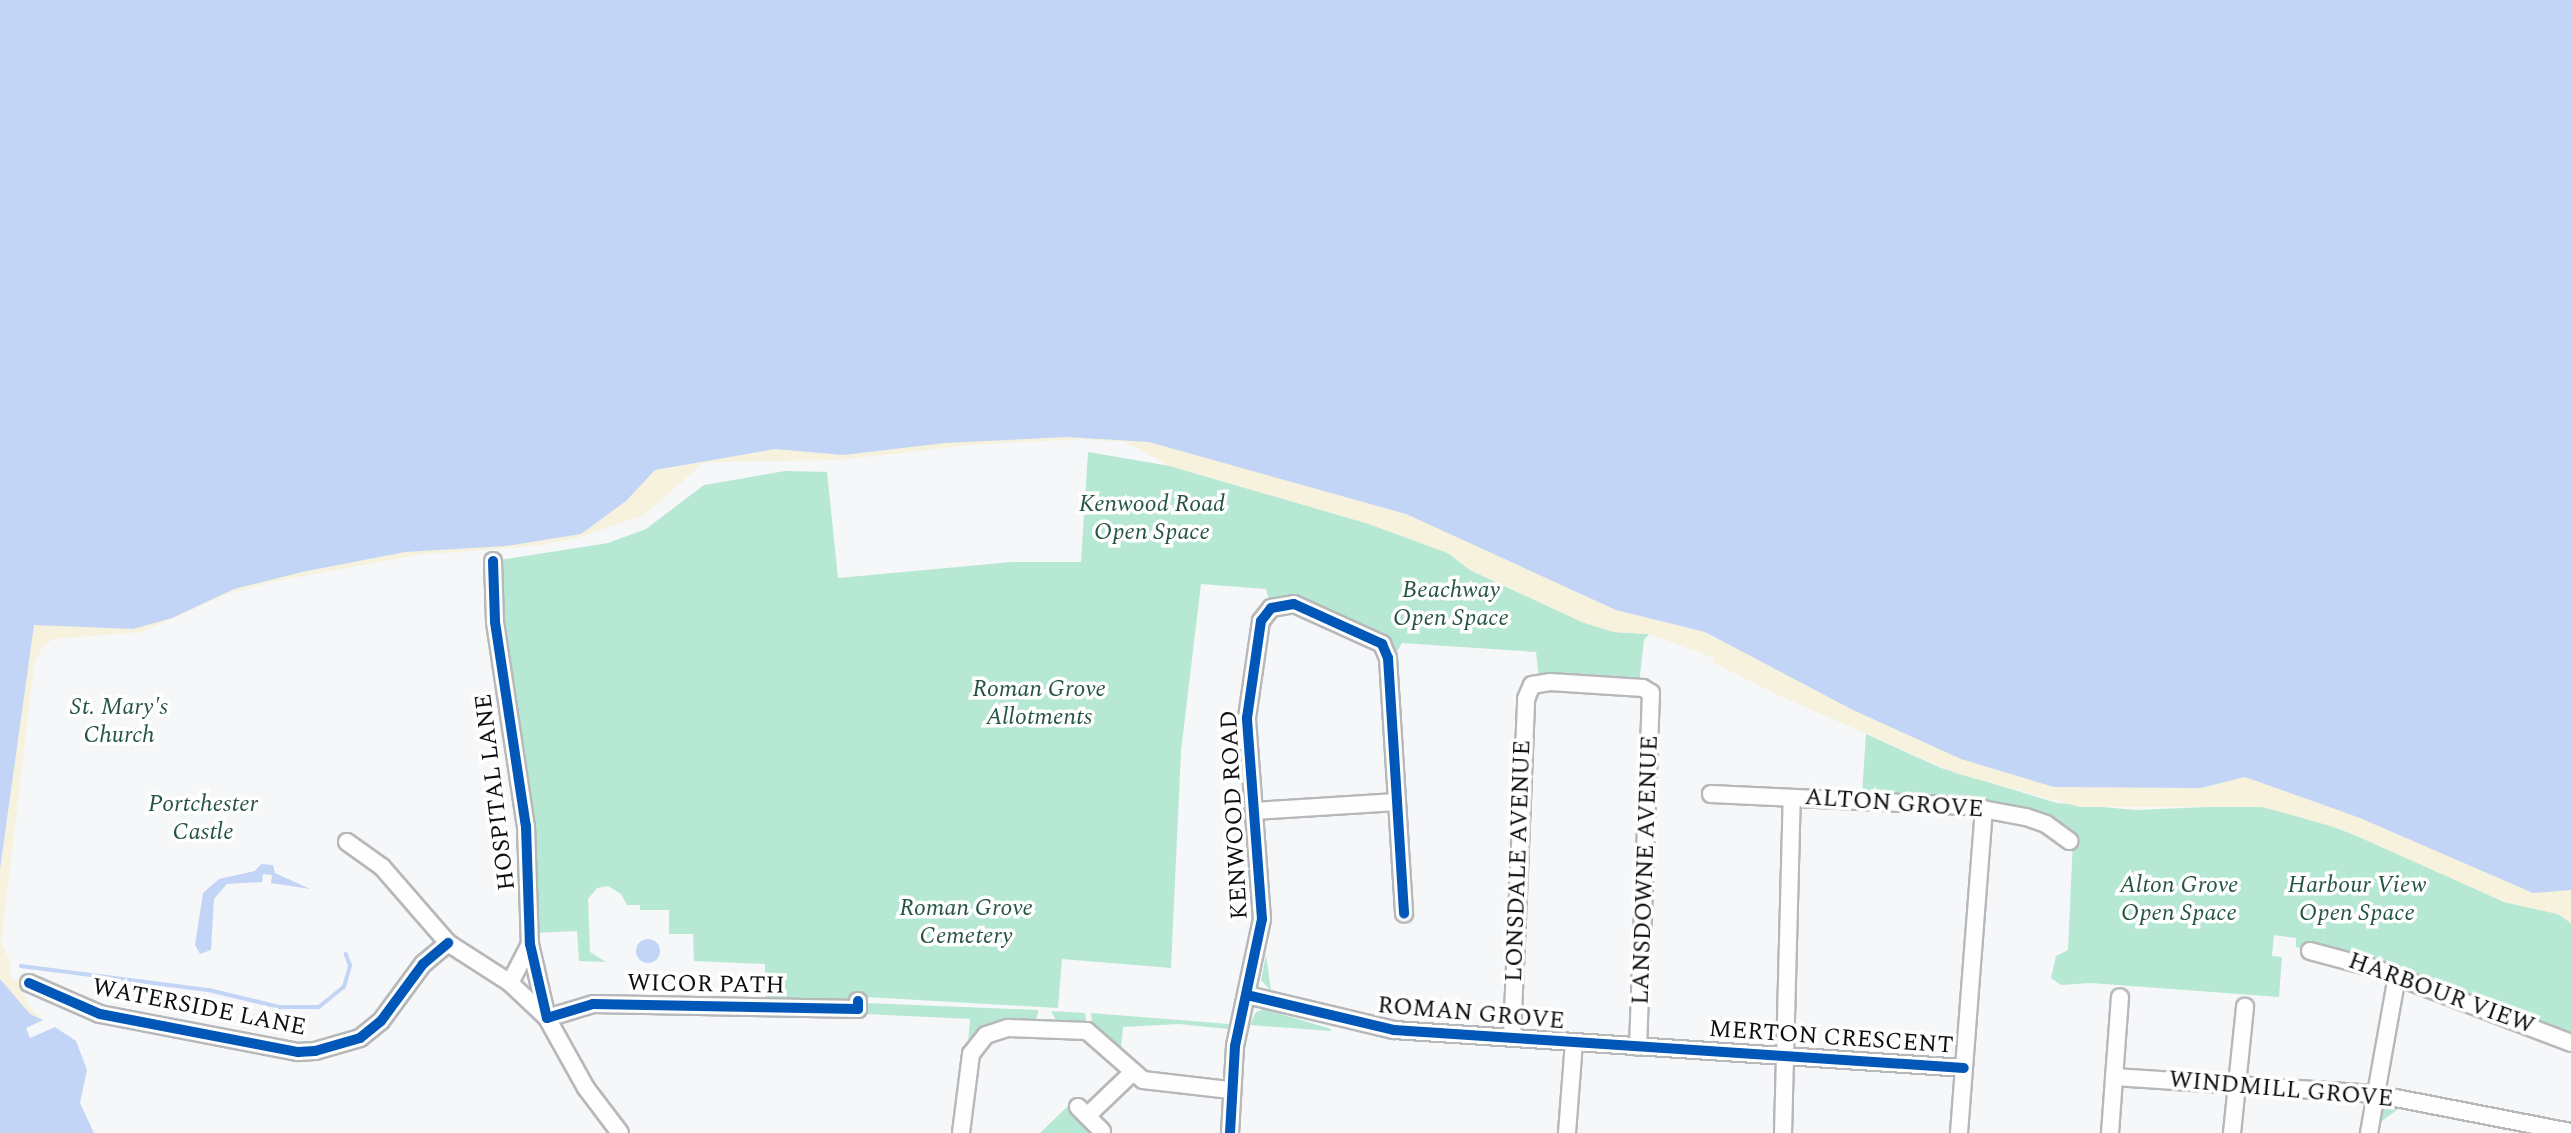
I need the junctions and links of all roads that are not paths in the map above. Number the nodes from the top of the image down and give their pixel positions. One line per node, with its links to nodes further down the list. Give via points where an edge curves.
1 (493, 561): 12 (street, HOSPITAL LANE, via 495,622 526,826)
2 (1532, 685): 22 (street, LONSDALE AVENUE, via 1526,699); 25 (street, LANSDOWNE AVENUE, via 1643,688 1651,693)
3 (1711, 793): 4 (street, ALTON GROVE)
4 (1793, 797): 6 (street, ALTON GROVE); 27 (street)
5 (1396, 802): 7 (street); 7 (street, KENWOOD ROAD, via 1388,658 1382,644 1306,609 1282,604 1265,613 1261,621 1247,718); 10 (street, KENWOOD ROAD)
6 (1984, 809): 8 (street, ALTON GROVE, via 2046,824); 28 (street)
7 (1254, 811): 17 (street, KENWOOD ROAD, via 1262,919)
8 (2069, 841)
9 (347, 842): 11 (street, via 382,867)
10 (1405, 913)
11 (448, 943): 15 (street); 16 (street, WATERSIDE LANE, via 423,964 381,1021 360,1038 315,1051 298,1052 100,1014)
12 (530, 944): 15 (street); 21 (street, HOSPITAL LANE)
13 (2310, 951): 14 (street, HARBOUR VIEW)
14 (2397, 976): 24 (street, HARBOUR VIEW); 33 (street)
15 (510, 983): 21 (street)
16 (29, 984)
17 (1247, 995): 22 (street, ROMAN GROVE, via 1362,1026); 32 (street, KENWOOD ROAD)
18 (2120, 997): 30 (street)
19 (858, 1001): 21 (street, WICOR PATH, via 858,1009 593,1004)
20 (2245, 1007): 31 (street)
21 (547, 1018): 36 (street, via 586,1088)
22 (1511, 1038): 23 (street, ROMAN GROVE)
23 (1574, 1043): 25 (street, ROMAN GROVE); 39 (street)
24 (2571, 1043)
25 (1638, 1047): 26 (street, ROMAN GROVE)
26 (1695, 1051): 27 (street, MERTON CRESCENT)
27 (1786, 1057): 28 (street, MERTON CRESCENT); 40 (street)
28 (1964, 1068): 41 (street)
29 (1133, 1072): 32 (street, via 1148,1082); 34 (street, via 1083,1112); 37 (street, via 1087,1031 1008,1028 986,1035 971,1054)
30 (2114, 1077): 31 (street, WINDMILL GROVE); 42 (street)
31 (2237, 1084): 33 (street, WINDMILL GROVE); 43 (street)
32 (1230, 1090): 38 (street, KENWOOD ROAD)
33 (2375, 1094): 35 (street, WINDMILL GROVE); 44 (street)
34 (1102, 1131)
35 (2571, 1132)
36 (620, 1133)
37 (961, 1133)
38 (1230, 1133)
39 (1567, 1133)
40 (1783, 1133)
41 (1959, 1133)
42 (2109, 1133)
43 (2232, 1133)
44 (2369, 1133)

